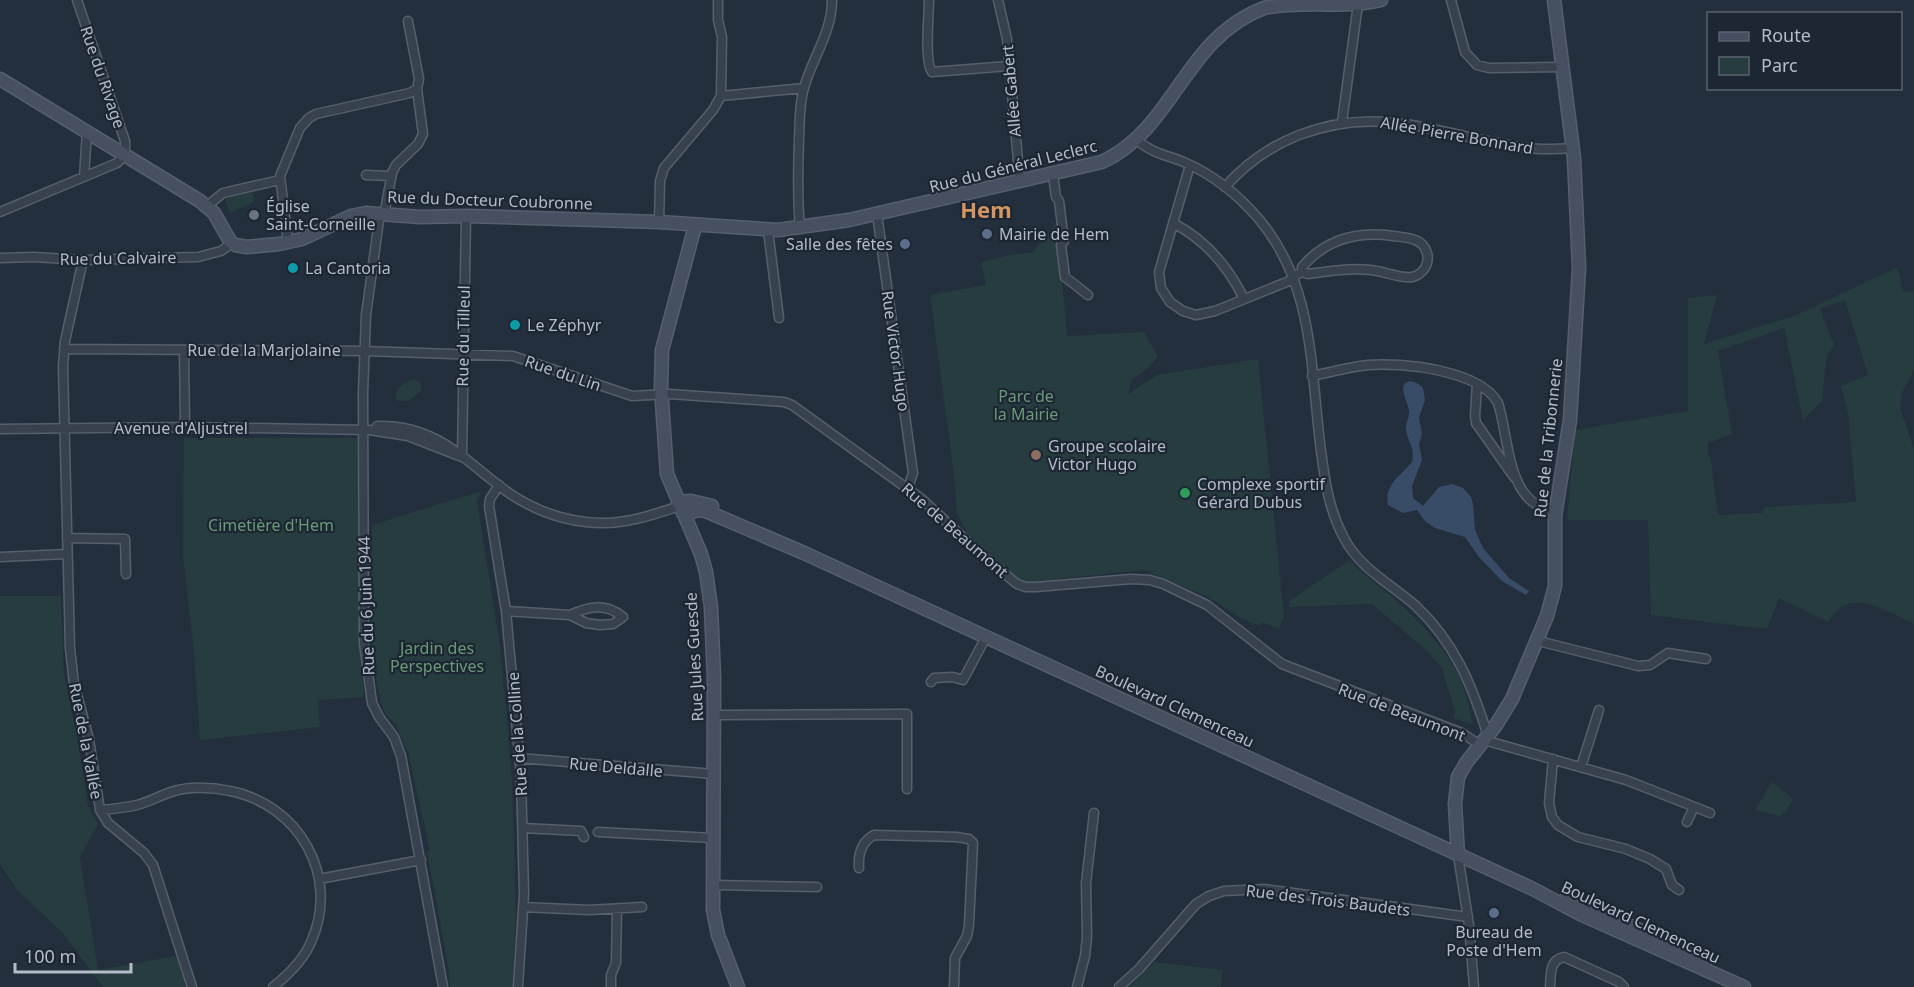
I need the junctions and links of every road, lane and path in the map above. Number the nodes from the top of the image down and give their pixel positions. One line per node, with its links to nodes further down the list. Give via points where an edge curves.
1 (77, 0): 21 (street, Rue du Rivage, via 125,141)
2 (718, 0): 16 (street)
3 (832, 0): 14 (street, via 827,32)
4 (929, 0): 11 (street, via 930,69 935,73)
5 (998, 0): 11 (street, Allée Gabert)
6 (1382, 0): 9 (street, Rue du Général Leclerc)
7 (1451, 0): 12 (street, via 1465,52 1477,65)
8 (1554, 0): 12 (street, Rue de la Tribonnerie)
9 (1358, 4): 17 (street); 19 (street, Rue du Général Leclerc, via 1286,2 1242,19 1206,48)
10 (408, 21): 15 (street, via 419,79)
11 (1009, 66): 28 (street, Allée Gabert)
12 (1562, 67): 20 (street, Rue de la Tribonnerie)
13 (0, 79): 18 (street)
14 (804, 88): 16 (street); 38 (street, via 798,180)
15 (417, 89): 25 (street, via 422,139); 27 (street, via 309,118 298,132)
16 (721, 96): 35 (street, via 664,168)
17 (1342, 122): 20 (street, Allée Pierre Bonnard, via 1398,122 1526,148); 29 (street, Allée Pierre Bonnard, via 1277,145)
18 (87, 131): 21 (street); 26 (street)
19 (1137, 140): 22 (street, via 1150,150); 24 (street, Rue du Général Leclerc, via 1102,162)
20 (1573, 148): 65 (street, Rue de la Tribonnerie, via 1578,307 1570,420)
21 (125, 155): 26 (street, via 117,163); 30 (street)
22 (1190, 165): 29 (street); 36 (street)
23 (366, 175): 25 (street)
24 (1053, 175): 28 (street, Rue du Général Leclerc); 46 (street, via 1062,221 1065,277)
25 (390, 176): 32 (street, Rue du 6 Juin 1944, via 386,210)
26 (84, 177): 31 (street)
27 (280, 180): 30 (street, via 223,193); 40 (street)
28 (1020, 182): 33 (street, Rue du Général Leclerc)
29 (1225, 187): 45 (street, via 1264,226)
30 (207, 206): 41 (street)
31 (0, 212)
32 (380, 213): 34 (street, Rue du Docteur Coubronne); 40 (street, Rue du Docteur Coubronne, via 351,216); 51 (street, Rue du 6 Juin 1944)
33 (877, 214): 38 (street, Rue du Général Leclerc); 63 (street, Rue Victor Hugo, via 913,473)
34 (466, 216): 35 (street, Rue du Docteur Coubronne); 52 (street, Rue du Tilleul)
35 (658, 222): 37 (street, Rue du Docteur Coubronne)
36 (1173, 223): 47 (street, via 1196,237 1222,261); 47 (street, via 1159,272 1161,288 1170,303 1196,315)
37 (695, 226): 39 (street, Rue du Général Leclerc); 55 (street, Rue Jules Guesde, via 662,350)
38 (800, 228): 39 (street, Rue du Général Leclerc)
39 (768, 230): 48 (street)
40 (288, 242): 41 (street, Rue du Docteur Coubronne, via 252,247)
41 (232, 243): 43 (street, Rue du Calvaire, via 203,256)
42 (0, 258): 43 (street, Rue du Calvaire)
43 (83, 260): 49 (street, Rue de la Vallée)
44 (1303, 272): 44 (street, via 1366,270 1412,277 1423,270 1428,255 1423,244 1414,239 1358,235 1319,250 1302,267); 45 (street)
45 (1294, 278): 47 (street); 53 (street, via 1306,320)
46 (1088, 295)
47 (1244, 299)
48 (779, 318)
49 (64, 349): 50 (street, Rue de la Marjolaine); 58 (street, Rue de la Vallée)
50 (184, 350): 51 (street, Rue de la Marjolaine); 56 (street)
51 (365, 351): 52 (street, Rue de la Marjolaine); 59 (street, Rue du 6 Juin 1944)
52 (463, 354): 55 (street, Rue du Lin, via 513,356 632,396); 60 (street, Rue du Tilleul)
53 (1312, 376): 54 (street, via 1355,367 1401,365); 78 (street, via 1326,490 1340,530 1358,558 1414,605 1444,639 1470,681)
54 (1477, 384): 61 (street, via 1498,403); 61 (street, via 1476,423)
55 (662, 395): 63 (street, Rue de Beaumont, via 788,403); 64 (street, Rue Jules Guesde, via 666,468)
56 (185, 428): 58 (street, Avenue d'Aljustrel); 59 (street, Avenue d'Aljustrel)
57 (0, 429): 58 (street, Avenue d'Aljustrel)
58 (64, 429): 66 (street, Rue de la Vallée)
59 (362, 429): 60 (street, Avenue d'Aljustrel, via 388,426 415,430 441,441); 94 (street, Rue du 6 Juin 1944, via 364,643 369,684 375,710 394,736 401,756)
60 (462, 457): 62 (street, Avenue d'Aljustrel)
61 (1515, 479): 65 (street, via 1529,500)
62 (499, 485): 64 (street, Avenue d'Aljustrel, via 539,509 581,521 627,521); 70 (street, Rue de la Colline, via 489,506)
63 (908, 488): 78 (street, Rue de Beaumont, via 1022,586 1131,579 1163,584 1207,605 1282,664 1462,733)
64 (681, 507): 72 (street, Boulevard Clemenceau, via 691,501 708,504); 77 (street, Rue Jules Guesde, via 704,564 710,598)
65 (1556, 511): 73 (street, Rue de la Tribonnerie, via 1554,591)
66 (66, 538): 67 (street, Rue de la Vallée); 69 (street, via 125,539)
67 (67, 554): 68 (street); 85 (street, Rue de la Vallée, via 72,674 89,740)
68 (0, 556)
69 (126, 574)
70 (506, 611): 71 (street); 79 (street, Rue de la Colline)
71 (570, 615): 71 (street, via 600,625 623,618 600,607)
72 (986, 637): 75 (street, via 963,680 943,677); 93 (street, Boulevard Clemenceau)
73 (1538, 641): 74 (street, via 1638,666 1650,665 1668,653); 78 (street, Rue de la Tribonnerie, via 1512,699)
74 (1706, 659)
75 (931, 682)
76 (1599, 710): 81 (street)
77 (714, 715): 82 (street, Rue Jules Guesde); 83 (street, via 907,714)
78 (1486, 738): 80 (street, Rue de Beaumont, via 1496,745); 93 (street, Rue de la Tribonnerie, via 1462,768 1456,787)
79 (519, 759): 82 (street, Rue Deldalle); 89 (street, Rue de la Colline)
80 (1553, 759): 81 (street, Rue de Beaumont); 99 (street, via 1548,803 1558,825 1578,837 1626,849 1654,861 1666,869 1672,885)
81 (1581, 767): 84 (street, Rue de Beaumont)
82 (714, 774): 92 (street, Rue Jules Guesde)
83 (907, 789)
84 (1694, 807): 87 (street, Rue de Beaumont); 88 (street)
85 (100, 810): 96 (street, via 136,805 180,789 220,789 245,795 272,806 292,824 305,843); 105 (street, Rue de la Vallée, via 110,825 153,865)
86 (1094, 813): 112 (street, via 1086,883 1087,937)
87 (1710, 813)
88 (1687, 822)
89 (524, 828): 91 (street, via 582,831); 100 (street, Rue de la Colline)
90 (598, 832): 92 (street)
91 (584, 837)
92 (713, 838): 97 (street, Rue Jules Guesde)
93 (1458, 855): 103 (street); 104 (street, Boulevard Clemenceau)
94 (421, 860): 96 (street); 107 (street, Rue du 6 Juin 1944)
95 (859, 868): 111 (street, via 858,856 864,842 874,835 963,837 973,843 967,936 955,958)
96 (318, 879): 106 (street, via 319,914 311,943 290,972)
97 (713, 885): 98 (street); 110 (street, Rue Jules Guesde, via 716,927)
98 (816, 887)
99 (1679, 890)
100 (523, 907): 102 (street); 108 (street, Rue de la Colline)
101 (642, 907): 102 (street)
102 (617, 909): 109 (street, via 616,963)
103 (1468, 917): 113 (street, Rue des Trois Baudets, via 1264,889 1224,891 1196,904); 114 (street)
104 (1740, 985)
105 (192, 987)
106 (273, 987)
107 (443, 987)
108 (518, 987)
109 (611, 987)
110 (738, 987)
111 (954, 987)
112 (1077, 987)
113 (1119, 987)
114 (1474, 987)
115 (1550, 987): 116 (street, via 1552,966 1564,957)
116 (1624, 987)

